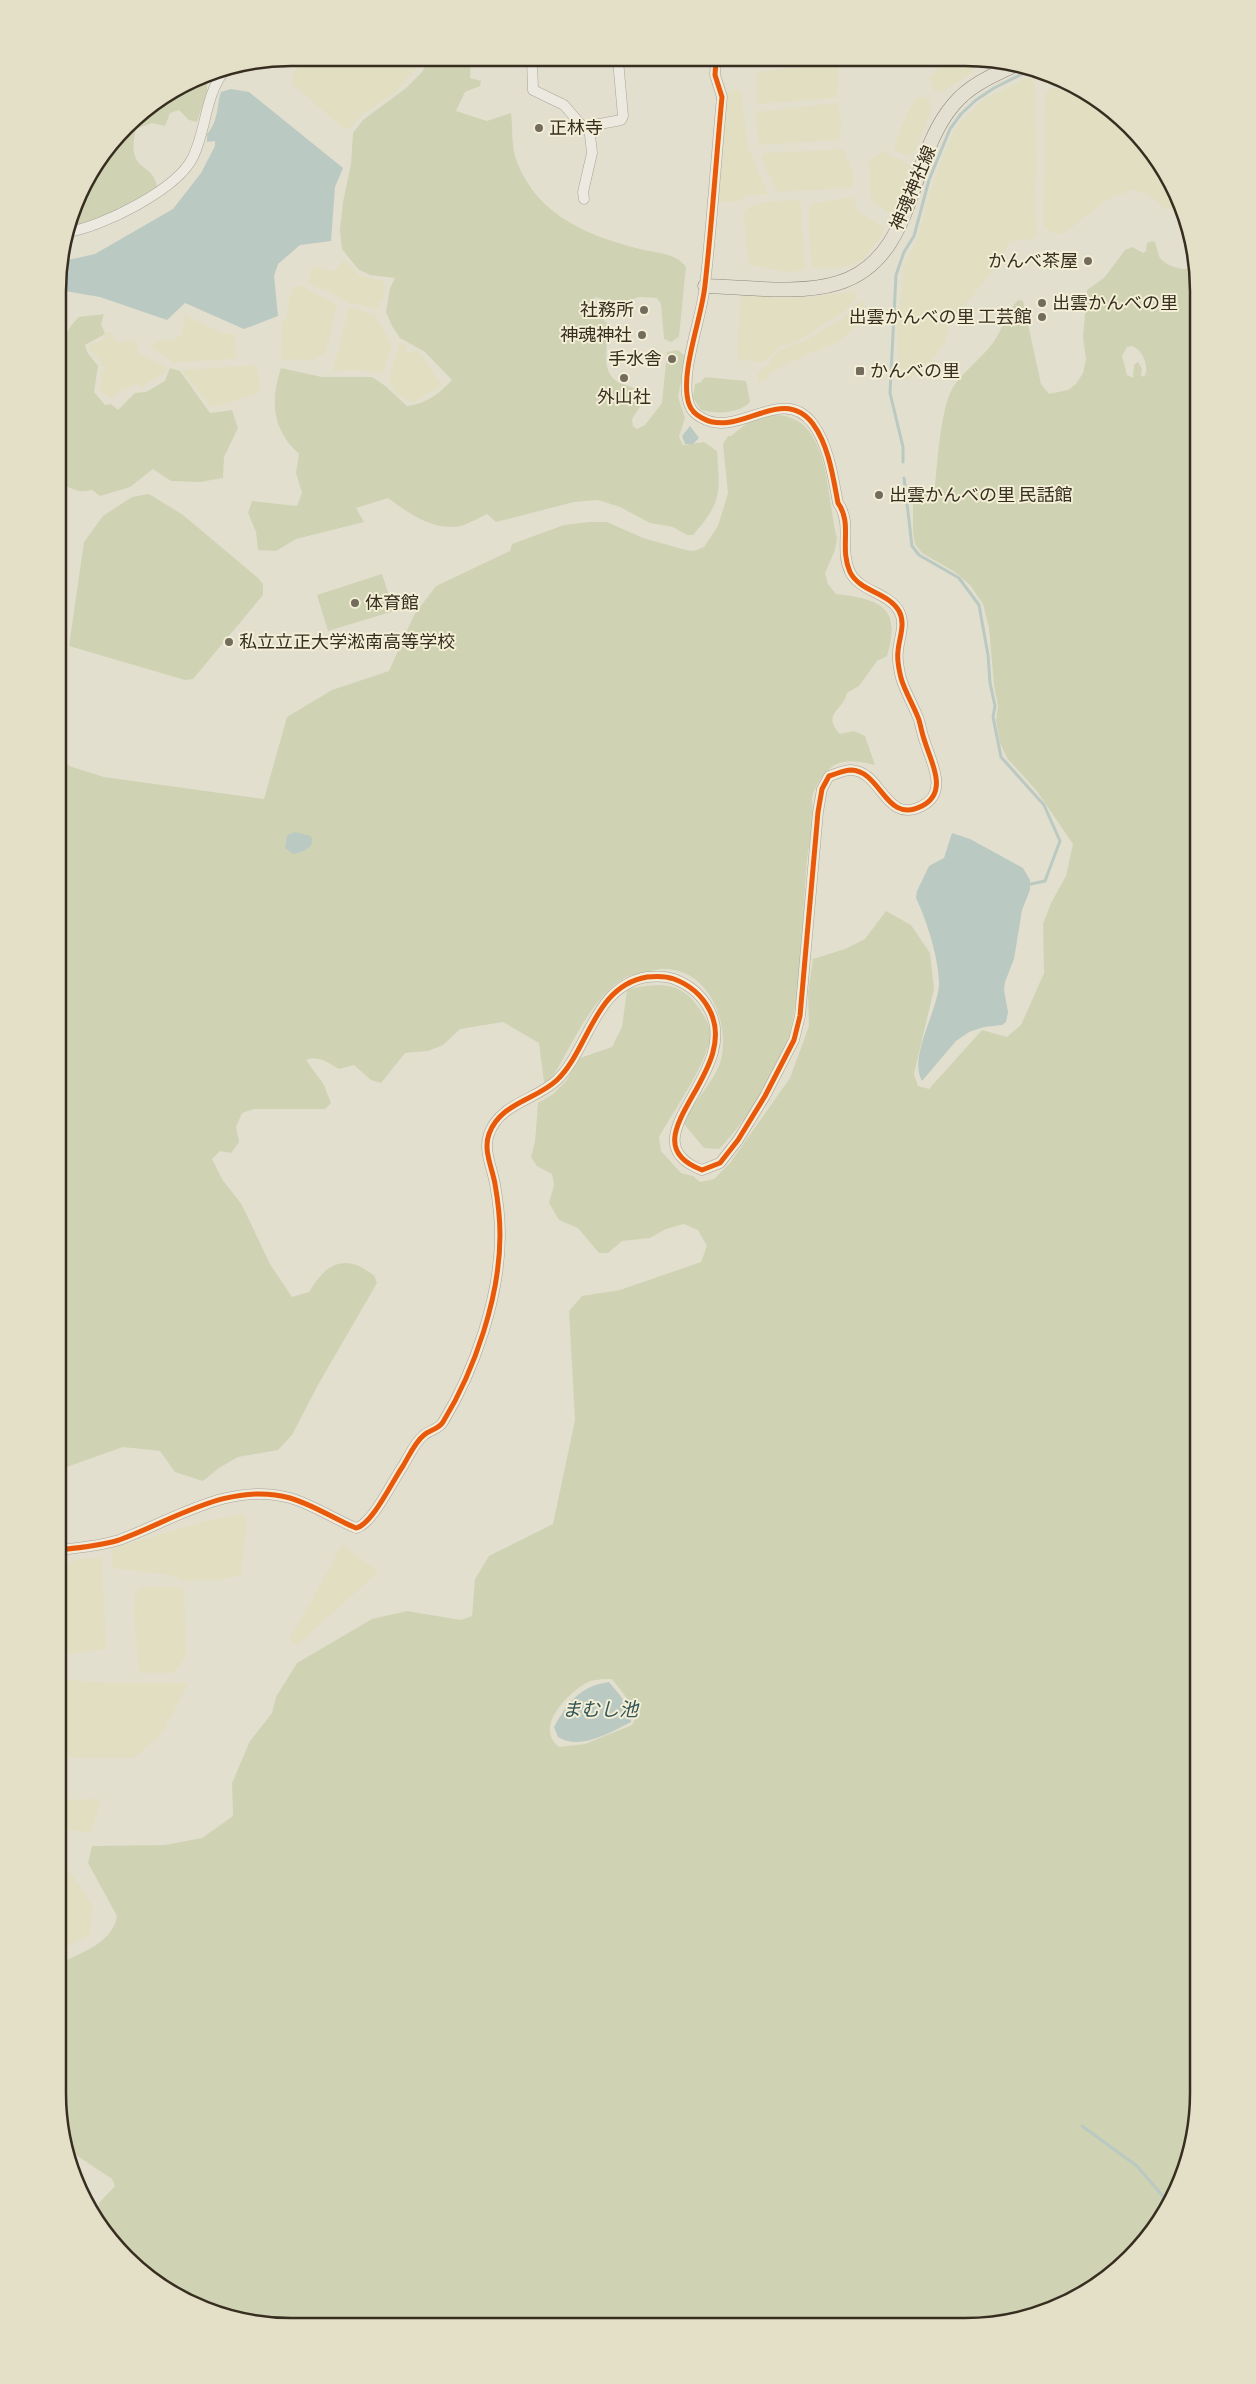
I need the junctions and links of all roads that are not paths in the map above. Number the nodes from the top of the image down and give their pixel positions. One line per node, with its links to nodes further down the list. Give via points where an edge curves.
1 (532, 66): 6 (street, via 533,90 564,104 578,123 583,127)
2 (619, 66): 6 (street, via 623,116 621,120)
3 (716, 66): 9 (street, via 722,97)
4 (1005, 70): 9 (main road, 神魂神社線, via 976,84 953,105 941,122 900,225 878,258 865,270 837,283 814,287)
5 (220, 78): 8 (street, via 211,92 193,158 182,172 143,202)
6 (589, 126): 7 (street, via 592,153)
7 (584, 199)
8 (75, 231)
9 (705, 286): 10 (street, via 689,363 689,404 697,416 716,424 734,422 766,410 788,408 799,411 818,431 825,445 838,503 845,518 844,539 849,570 854,579 886,596 904,623 898,654 901,679 919,720 935,771 937,785 934,794 924,805 907,809 889,802 873,779 861,772 850,770 829,776 822,789 818,812 800,1016 794,1040 765,1096 720,1163 702,1170 680,1159 675,1150 675,1127 711,1062 716,1038 713,1017 703,998 673,979 641,978 612,995 558,1079 500,1114 488,1136 487,1151 496,1186 500,1237 492,1303 484,1335 441,1425 423,1435 362,1527 356,1528 314,1506 288,1497 237,1494 117,1540)
10 (66, 1549)

